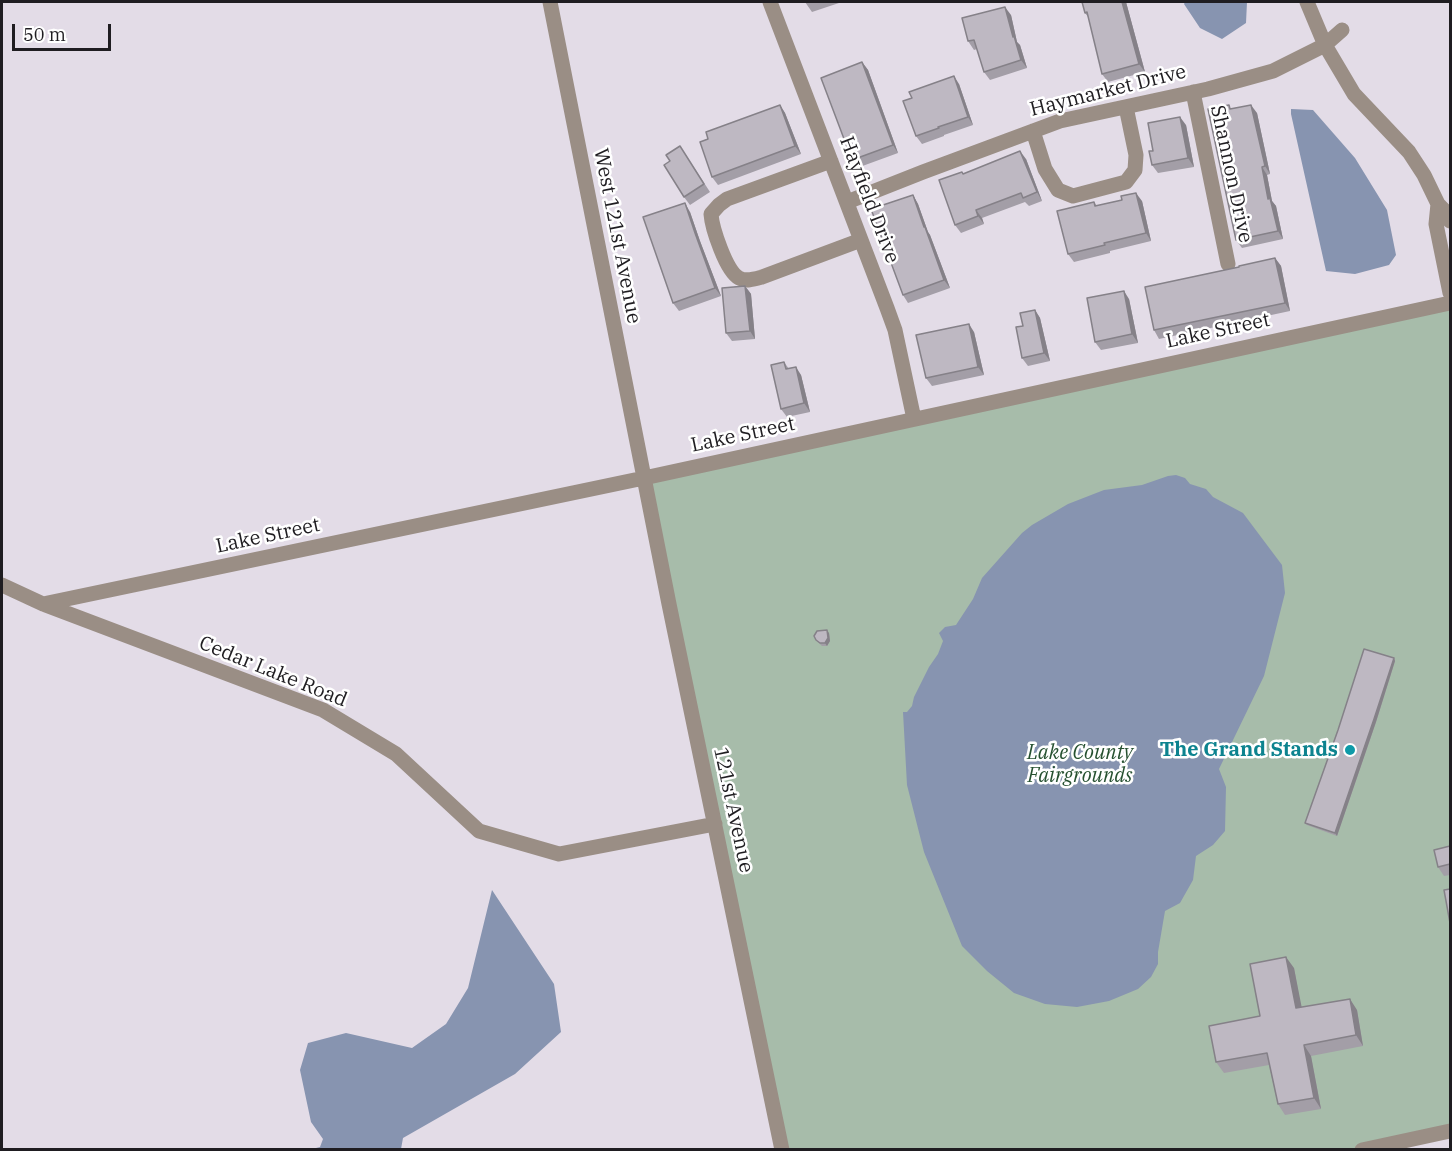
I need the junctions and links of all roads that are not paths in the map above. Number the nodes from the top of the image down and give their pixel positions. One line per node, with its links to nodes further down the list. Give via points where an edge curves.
1 (550, 2): 18 (street, West 121st Avenue)
2 (770, 2): 9 (street, Hayfield Drive)
3 (1307, 2): 5 (street)
4 (1342, 30): 5 (street, Haymarket Drive)
5 (1325, 45): 6 (street, Haymarket Drive, via 1273,71); 11 (street, via 1354,94 1409,152)
6 (1193, 92): 7 (street, Haymarket Drive); 14 (street, Shannon Drive)
7 (1126, 107): 8 (street, Haymarket Drive); 8 (street, via 1136,170 1126,182 1073,196 1058,190 1045,169)
8 (1033, 131): 10 (street, Haymarket Drive)
9 (831, 161): 10 (street, Hayfield Drive); 13 (street, via 728,199 711,214 712,225 730,270 740,279 750,281)
10 (847, 202): 13 (street, Hayfield Drive)
11 (1438, 204): 12 (street, via 1449,214); 15 (street, via 1436,224)
12 (1450, 221)
13 (861, 240): 17 (street, Hayfield Drive, via 895,330)
14 (1228, 264)
15 (1450, 293)
16 (1450, 303): 17 (street, Lake Street)
17 (914, 419): 18 (street, Lake Street)
18 (644, 478): 20 (street, Lake Street); 21 (street, 121st Avenue)
19 (2, 585): 20 (street, Cedar Lake Road)
20 (44, 604): 21 (street, Cedar Lake Road, via 323,710 396,754 479,831 559,854)
21 (715, 824): 24 (street, 121st Avenue)
22 (1450, 1131): 23 (street)
23 (1379, 1148): 25 (street)
24 (782, 1149)
25 (1362, 1149)

